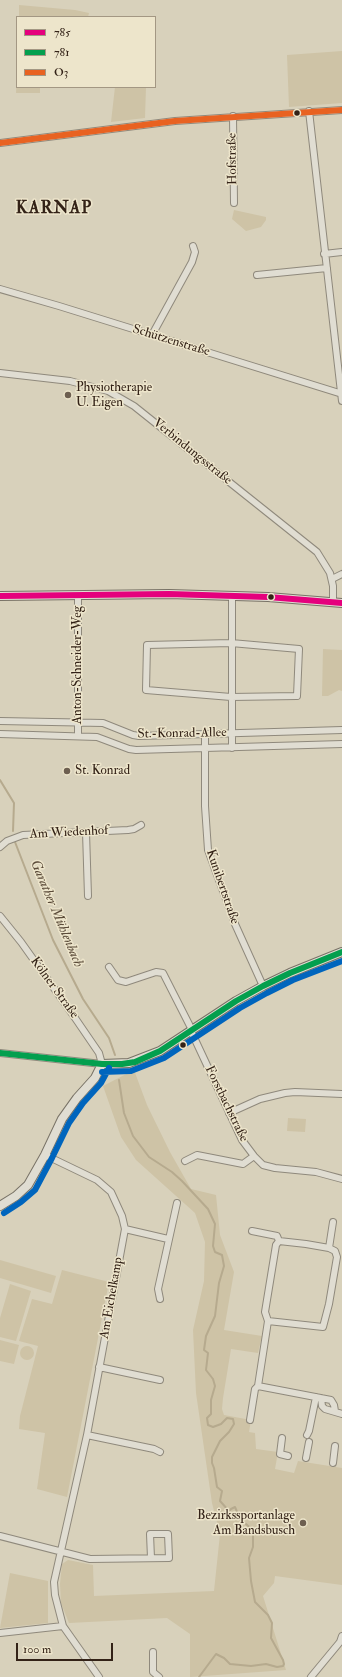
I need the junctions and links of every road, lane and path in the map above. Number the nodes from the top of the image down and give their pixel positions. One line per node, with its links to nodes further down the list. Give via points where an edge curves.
1 (342, 110): 2 (street, Hofstraße)
2 (309, 111): 3 (street, Hofstraße); 8 (street)
3 (232, 116): 4 (street, Hofstraße); 5 (street, Hofstraße)
4 (0, 143)
5 (234, 202)
6 (193, 246): 12 (street, via 196,252 192,262)
7 (342, 252): 8 (street)
8 (324, 254): 9 (street)
9 (327, 268): 10 (street); 14 (street)
10 (257, 275)
11 (0, 289): 12 (street, Schützenstraße)
12 (152, 335): 14 (street, Schützenstraße)
13 (0, 374): 17 (street, Verbindungsstraße, via 70,381 108,391 134,406 317,552)
14 (341, 394): 15 (street)
15 (342, 401)
16 (342, 574): 17 (street)
17 (332, 579): 21 (street, Verbindungsstraße)
18 (78, 595): 19 (street); 20 (street); 26 (street, Anton-Schneider-Weg)
19 (0, 596)
20 (232, 596): 21 (street); 23 (street)
21 (333, 602): 22 (street)
22 (342, 603)
23 (231, 643): 24 (street); 24 (street, via 299,649 297,696); 24 (street, via 147,645 146,690)
24 (231, 696): 28 (street)
25 (0, 721): 26 (street, St.-Konrad-Allee)
26 (79, 722): 30 (street, St.-Konrad-Allee, via 107,724 139,736); 31 (street, Anton-Schneider-Weg)
27 (342, 730): 28 (street, St.-Konrad-Allee)
28 (231, 733): 30 (street, St.-Konrad-Allee); 33 (street)
29 (0, 734): 31 (street, St.-Konrad-Allee)
30 (205, 734): 34 (street, Kunibertstraße)
31 (78, 735): 34 (street, St.-Konrad-Allee, via 97,737 132,750)
32 (342, 744): 33 (street, St.-Konrad-Allee)
33 (232, 748): 34 (street, St.-Konrad-Allee)
34 (204, 749): 42 (street, Kunibertstraße, via 208,850 235,924)
35 (141, 825): 36 (street, Am Wiedenhof, via 128,830)
36 (86, 832): 37 (street, Am Wiedenhof, via 23,835 7,841); 38 (street)
37 (0, 847)
38 (88, 896)
39 (0, 916): 45 (street, Kölner Straße, via 99,1053)
40 (342, 952): 42 (street)
41 (109, 967): 43 (street, Forstbachstraße, via 118,980 126,982 156,972 163,973)
42 (263, 986): 43 (street)
43 (192, 1031): 45 (street, via 140,1060 122,1064); 47 (street, Forstbachstraße)
44 (0, 1053): 45 (street)
45 (102, 1064): 48 (street, via 95,1078 62,1119)
46 (342, 1094): 47 (street, via 285,1093 260,1099)
47 (229, 1113): 49 (street, Forstbachstraße, via 242,1140)
48 (45, 1155): 53 (street, via 28,1185); 55 (street, Am Eichelkamp, via 98,1180 111,1192 122,1216)
49 (254, 1156): 50 (street, via 243,1164 197,1155); 51 (street, Forstbachstraße, via 263,1165 316,1172)
50 (185, 1161)
51 (342, 1179)
52 (177, 1203): 57 (street)
53 (0, 1206)
54 (333, 1222): 59 (street)
55 (124, 1229): 57 (street); 62 (street, Am Eichelkamp)
56 (252, 1231): 58 (street, via 277,1236)
57 (168, 1239): 60 (street, via 158,1289)
58 (278, 1241): 59 (street); 61 (street, via 265,1312)
59 (329, 1248): 61 (street, via 335,1251 337,1257 323,1327)
60 (160, 1300)
61 (268, 1321): 64 (street)
62 (100, 1367): 63 (street); 69 (street, Am Eichelkamp)
63 (160, 1380)
64 (258, 1386): 65 (street); 68 (street, via 255,1389)
65 (318, 1398): 66 (street, via 325,1409); 66 (street, via 331,1400); 70 (street)
66 (335, 1411): 67 (street)
67 (342, 1414)
68 (250, 1420)
69 (87, 1435): 74 (street); 79 (street, Am Eichelkamp)
70 (307, 1435)
71 (282, 1438): 75 (street, via 280,1454)
72 (309, 1442): 76 (street)
73 (335, 1446): 77 (street)
74 (160, 1452)
75 (288, 1456)
76 (306, 1458)
77 (333, 1463)
78 (0, 1536): 79 (street)
79 (60, 1552): 80 (street, via 90,1559); 81 (street, Am Eichelkamp, via 54,1582 57,1608)
80 (151, 1558): 80 (street, via 169,1558 168,1534 150,1534)
81 (63, 1626): 82 (street); 85 (street, Am Eichelkamp)
82 (0, 1633)
83 (342, 1636): 87 (street, via 340,1642)
84 (153, 1652): 86 (street, via 153,1672)
85 (100, 1677)
86 (159, 1677)
87 (311, 1677)

